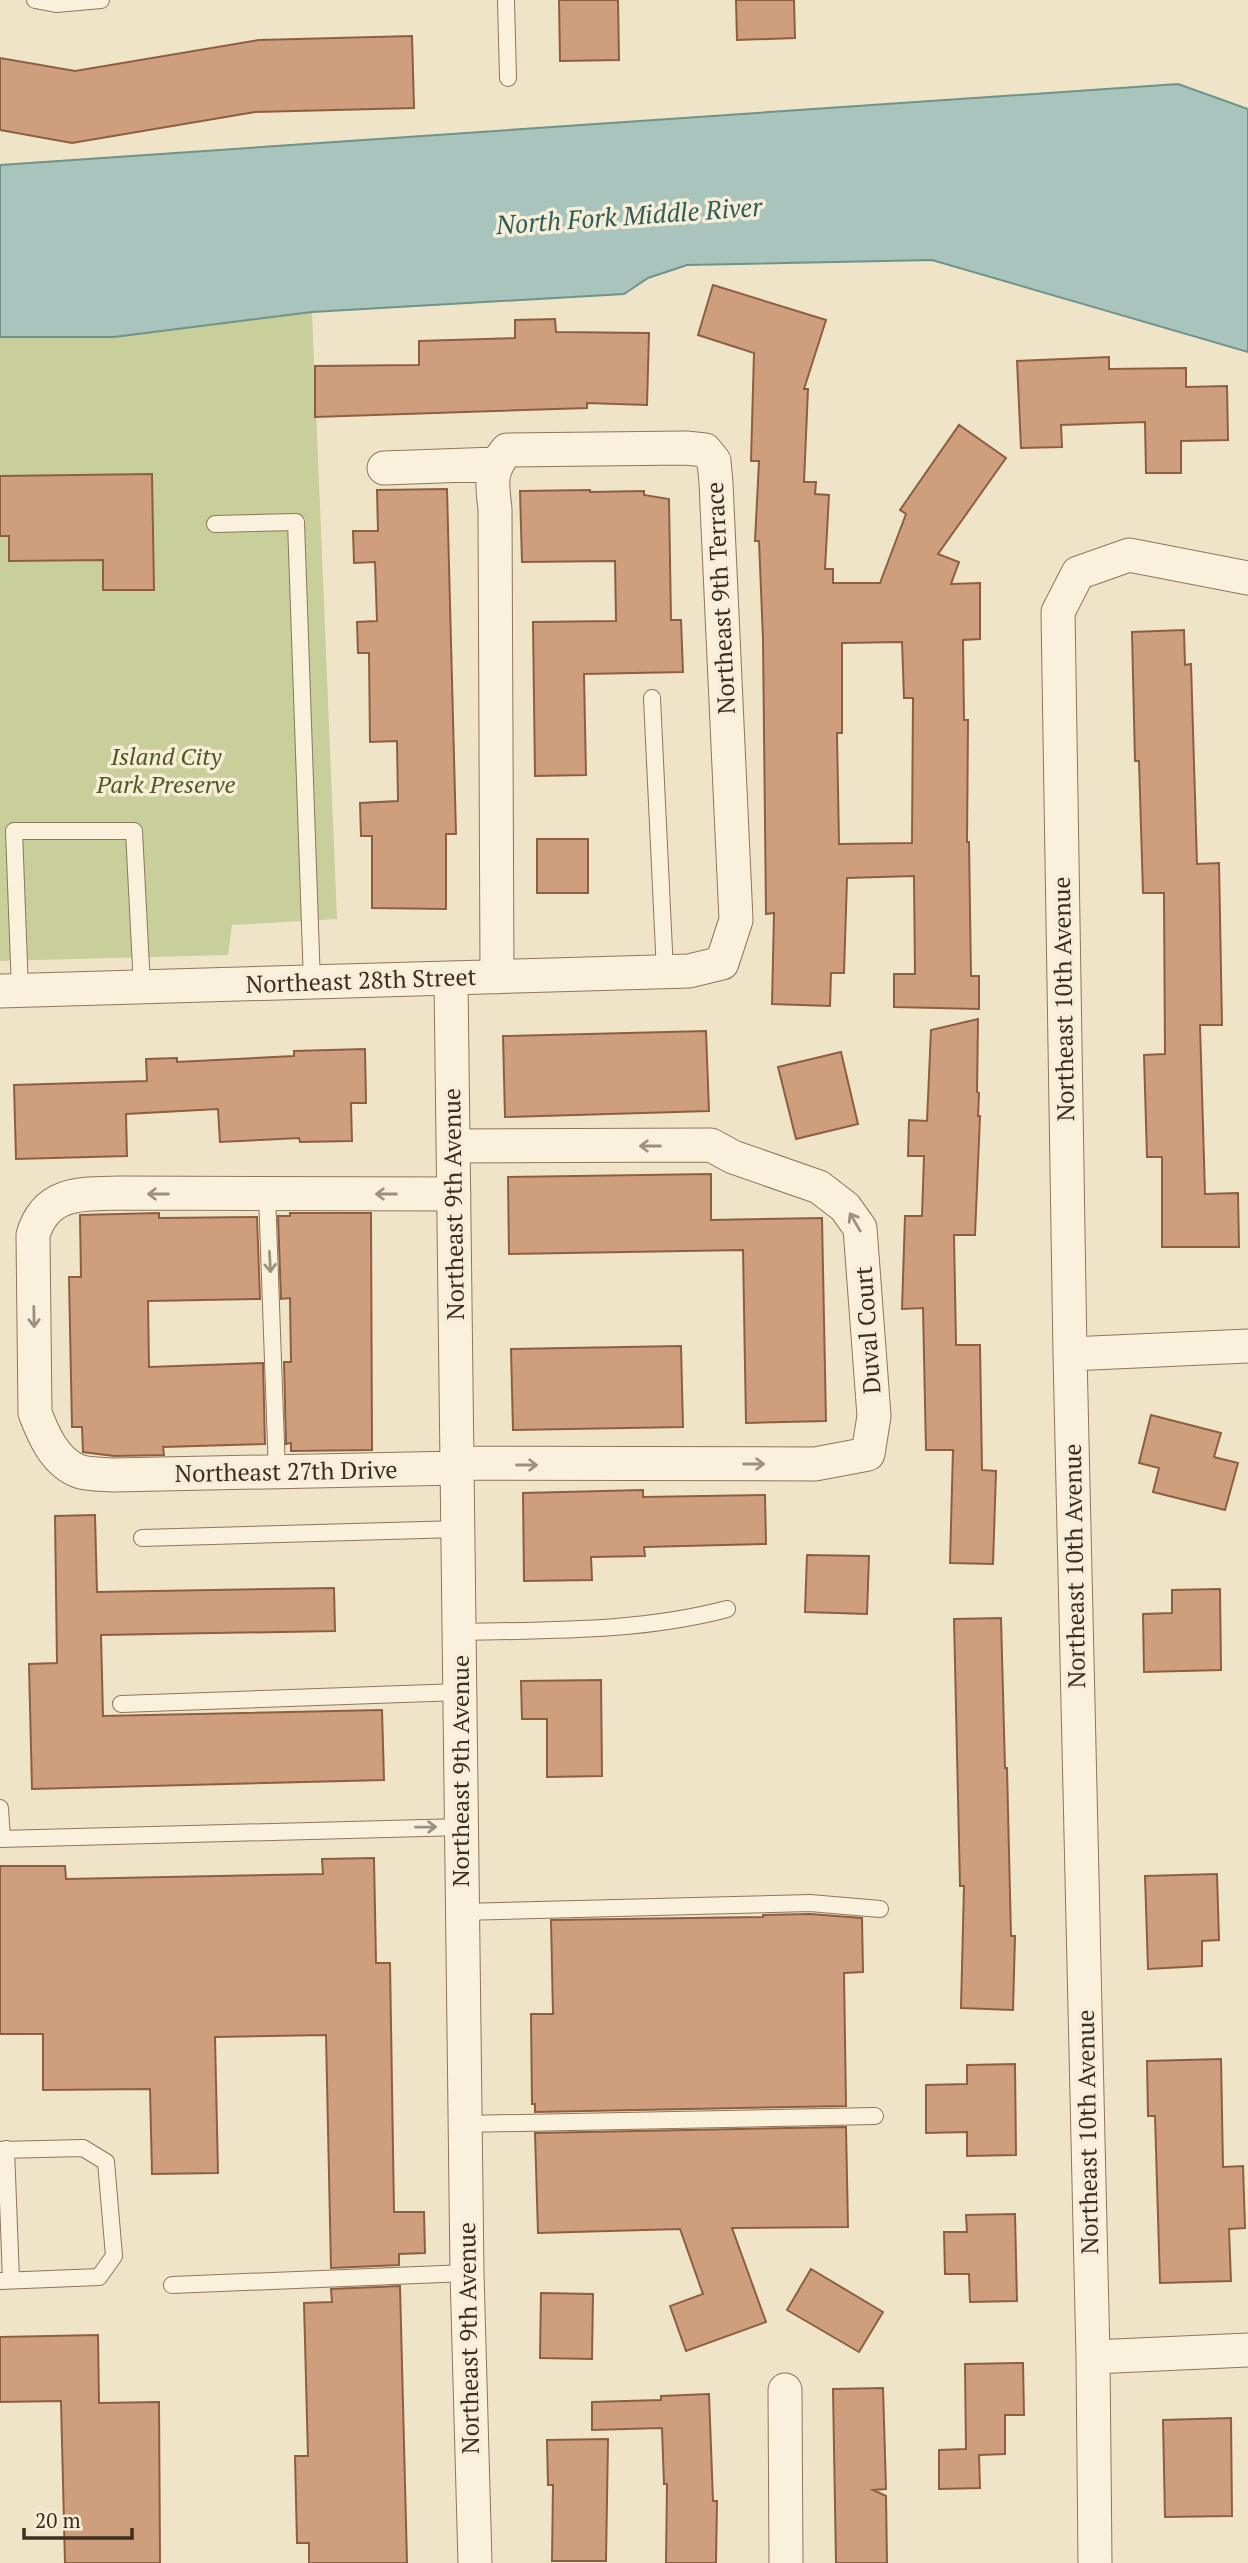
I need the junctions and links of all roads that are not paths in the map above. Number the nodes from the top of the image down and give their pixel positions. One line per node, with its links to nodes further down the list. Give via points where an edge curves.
1 (35, 0): 2 (lane, via 56,4)
2 (101, 0)
3 (506, 0): 4 (lane)
4 (508, 78)
5 (496, 464): 6 (street, Northeast 9th Terrace); 10 (street, Northeast 9th Terrace, via 507,450 686,448 705,450 714,461 736,920); 12 (street, via 492,482)
6 (384, 468)
7 (215, 524): 14 (lane, via 296,522)
8 (1248, 578): 21 (street, Northeast 10th Avenue, via 1129,555 1079,573 1058,612)
9 (652, 698): 11 (lane)
10 (722, 963): 11 (street, Northeast 28th Street)
11 (665, 972): 12 (street, Northeast 28th Street)
12 (497, 977): 13 (street, Northeast 28th Street)
13 (451, 978): 14 (street, Northeast 28th Street); 17 (street, Northeast 9th Avenue)
14 (312, 983): 15 (street, Northeast 28th Street)
15 (142, 987): 16 (street, Northeast 28th Street); 16 (lane, via 134,831 14,831)
16 (10, 991)
17 (453, 1146): 19 (street, Northeast 9th Avenue); 22 (street, Duval Court, one-way to 17, via 815,1464 868,1454 874,1416 860,1228 845,1207 819,1187 711,1145)
18 (267, 1194): 19 (street, Northeast 27th Drive, one-way to 18); 23 (lane, one-way to 23); 23 (street, Northeast 27th Drive, one-way to 23, via 84,1194 57,1200 37,1220 33,1235 35,1413 46,1439 76,1471 114,1475)
19 (454, 1194): 22 (street, Northeast 9th Avenue)
20 (1248, 1346): 21 (street)
21 (1070, 1354): 42 (street, Northeast 10th Avenue)
22 (458, 1466): 23 (street, Northeast 27th Drive); 24 (street, Northeast 9th Avenue)
23 (277, 1472)
24 (459, 1529): 25 (lane); 27 (street, Northeast 9th Avenue)
25 (142, 1538)
26 (727, 1609): 27 (lane, via 601,1630)
27 (460, 1632): 28 (street, Northeast 9th Avenue)
28 (460, 1692): 29 (lane); 31 (street, Northeast 9th Avenue)
29 (121, 1704)
30 (0, 1808): 32 (lane)
31 (462, 1827): 32 (lane, one-way to 31); 34 (street, Northeast 9th Avenue)
32 (1, 1839)
33 (880, 1909): 34 (lane, via 810,1903)
34 (462, 1912): 36 (street, Northeast 9th Avenue)
35 (875, 2116): 36 (lane)
36 (465, 2124): 38 (street, Northeast 9th Avenue)
37 (3, 2150): 39 (lane); 39 (lane, via 83,2148 106,2162 114,2256 99,2277)
38 (467, 2273): 40 (lane); 44 (street, Northeast 9th Avenue)
39 (5, 2280)
40 (172, 2284)
41 (1248, 2350): 42 (street)
42 (1093, 2357): 46 (street, Northeast 10th Avenue)
43 (785, 2390): 45 (street)
44 (475, 2563)
45 (786, 2563)
46 (1095, 2563)

